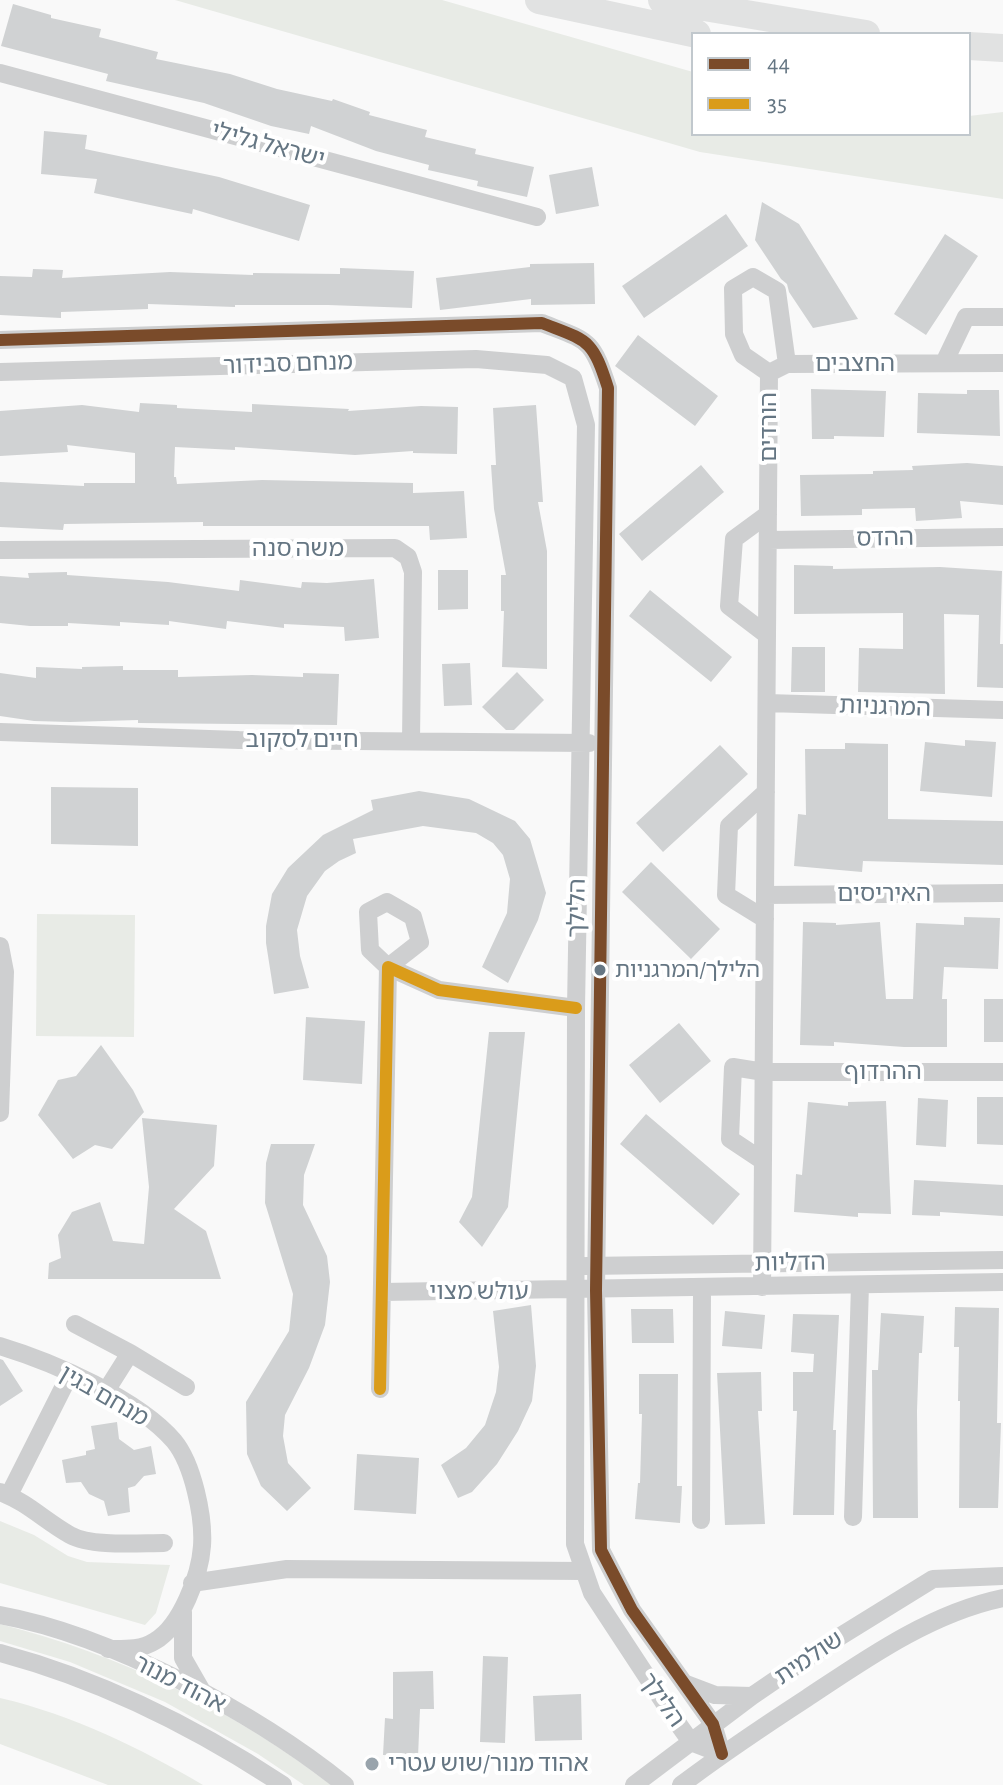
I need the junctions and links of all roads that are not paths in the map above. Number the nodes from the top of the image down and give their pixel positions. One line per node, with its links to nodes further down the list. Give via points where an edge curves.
1 (539, 0): 4 (highway)
2 (662, 0): 3 (highway)
3 (854, 32)
4 (691, 33)
5 (971, 46): 6 (highway)
6 (1003, 48)
7 (0, 73): 8 (street, ישראל גלילי)
8 (537, 217)
9 (1003, 317): 12 (street, via 966,317)
10 (0, 340): 11 (street, מנחם סבידור, via 542,323)
11 (585, 340): 28 (street, הלילך, via 608,388)
12 (944, 363): 13 (street, החצבים); 14 (street, החצבים)
13 (1003, 363)
14 (787, 364): 16 (street, החצבים); 16 (street, הורדים, via 777,291 753,277 733,289 734,334 743,355)
15 (0, 372): 17 (street, מנחם סבידור, via 476,359 547,365)
16 (769, 373): 18 (street, הורדים)
17 (573, 378): 27 (street, הלילך, via 586,425)
18 (768, 514): 20 (street, הורדים); 22 (street, via 734,539 729,606)
19 (1003, 537): 20 (street, ההדס)
20 (768, 540): 22 (street, הורדים)
21 (0, 550): 26 (street, משה סנה, via 395,548 408,557 413,572)
22 (767, 635): 23 (street, הורדים)
23 (767, 703): 24 (street, המרגניות); 29 (street, הורדים)
24 (1003, 710)
25 (0, 732): 26 (street, חיים לסקוב)
26 (411, 741): 27 (street, חיים לסקוב)
27 (579, 743): 28 (street, חיים לסקוב); 34 (street, הלילך)
28 (603, 743): 43 (street, הלילך)
29 (766, 792): 31 (street, הורדים); 32 (street, via 729,826 726,895)
30 (1003, 893): 31 (street, האיריסים)
31 (765, 895): 32 (street, הורדים)
32 (765, 919): 36 (street, הורדים)
33 (0, 946): 35 (street, via 5,972)
34 (576, 1008): 42 (street, הלילך); 50 (street, via 439,990 388,967)
35 (1, 1043): 38 (street)
36 (764, 1072): 37 (street, ההרדוף); 39 (street, הורדים); 39 (street, via 733,1067 730,1139)
37 (1003, 1072)
38 (0, 1113)
39 (763, 1161): 41 (street, הורדים)
40 (1003, 1260): 41 (street, הדליות)
41 (763, 1263): 43 (street, הדליות); 46 (street, הורדים)
42 (577, 1266): 43 (street, הדליות); 49 (street, הלילך)
43 (596, 1266): 48 (street, הלילך)
44 (1003, 1282): 45 (street, הדליות)
45 (860, 1285): 46 (street, הדליות); 59 (street, הדליות)
46 (762, 1287): 47 (street, הדליות)
47 (702, 1288): 48 (street, הדליות); 60 (street)
48 (596, 1290): 49 (street, הדליות); 70 (street, הלילך, via 601,1550 632,1610)
49 (576, 1291): 50 (street, עולש מצוי); 62 (street, הלילך, via 575,1544)
50 (382, 1292): 56 (street)
51 (75, 1324): 53 (street)
52 (0, 1346): 54 (street, מנחם בגין)
53 (130, 1353): 55 (street); 57 (street)
54 (70, 1374): 57 (street, מנחם בגין); 58 (street)
55 (186, 1387)
56 (380, 1389)
57 (106, 1391): 64 (street, מנחם בגין, via 176,1443 192,1476 202,1546)
58 (4, 1494): 61 (street, via 72,1536)
59 (853, 1517)
60 (701, 1520)
61 (164, 1543)
62 (584, 1571): 64 (street, via 287,1569); 73 (street, הלילך, via 592,1593)
63 (1003, 1576): 72 (street, שולמית, via 933,1579)
64 (192, 1583): 66 (street, מנחם בגין)
65 (1003, 1598): 76 (street, שולמית, via 928,1624)
66 (183, 1609): 68 (street, מנחם בגין, via 157,1640 143,1647); 71 (street, מנחם בגין, via 183,1658)
67 (0, 1615): 68 (street, אהוד מנור)
68 (108, 1649): 71 (street, אהוד מנור)
69 (0, 1653): 78 (street, אהוד מנור, via 137,1702)
70 (686, 1684): 72 (street, via 715,1695); 74 (street, הלילך)
71 (204, 1695): 79 (street, אהוד מנור, via 272,1732)
72 (752, 1696): 74 (street, שולמית)
73 (674, 1718): 75 (street, הלילך); 77 (street)
74 (713, 1724): 75 (street, שולמית); 76 (street, הלילך)
75 (691, 1742): 76 (street, הלילך); 77 (street, שולמית)
76 (722, 1754): 81 (street, שולמית)
77 (662, 1764): 80 (street, שולמית)
78 (283, 1785)
79 (345, 1785)
80 (634, 1785)
81 (681, 1785)

